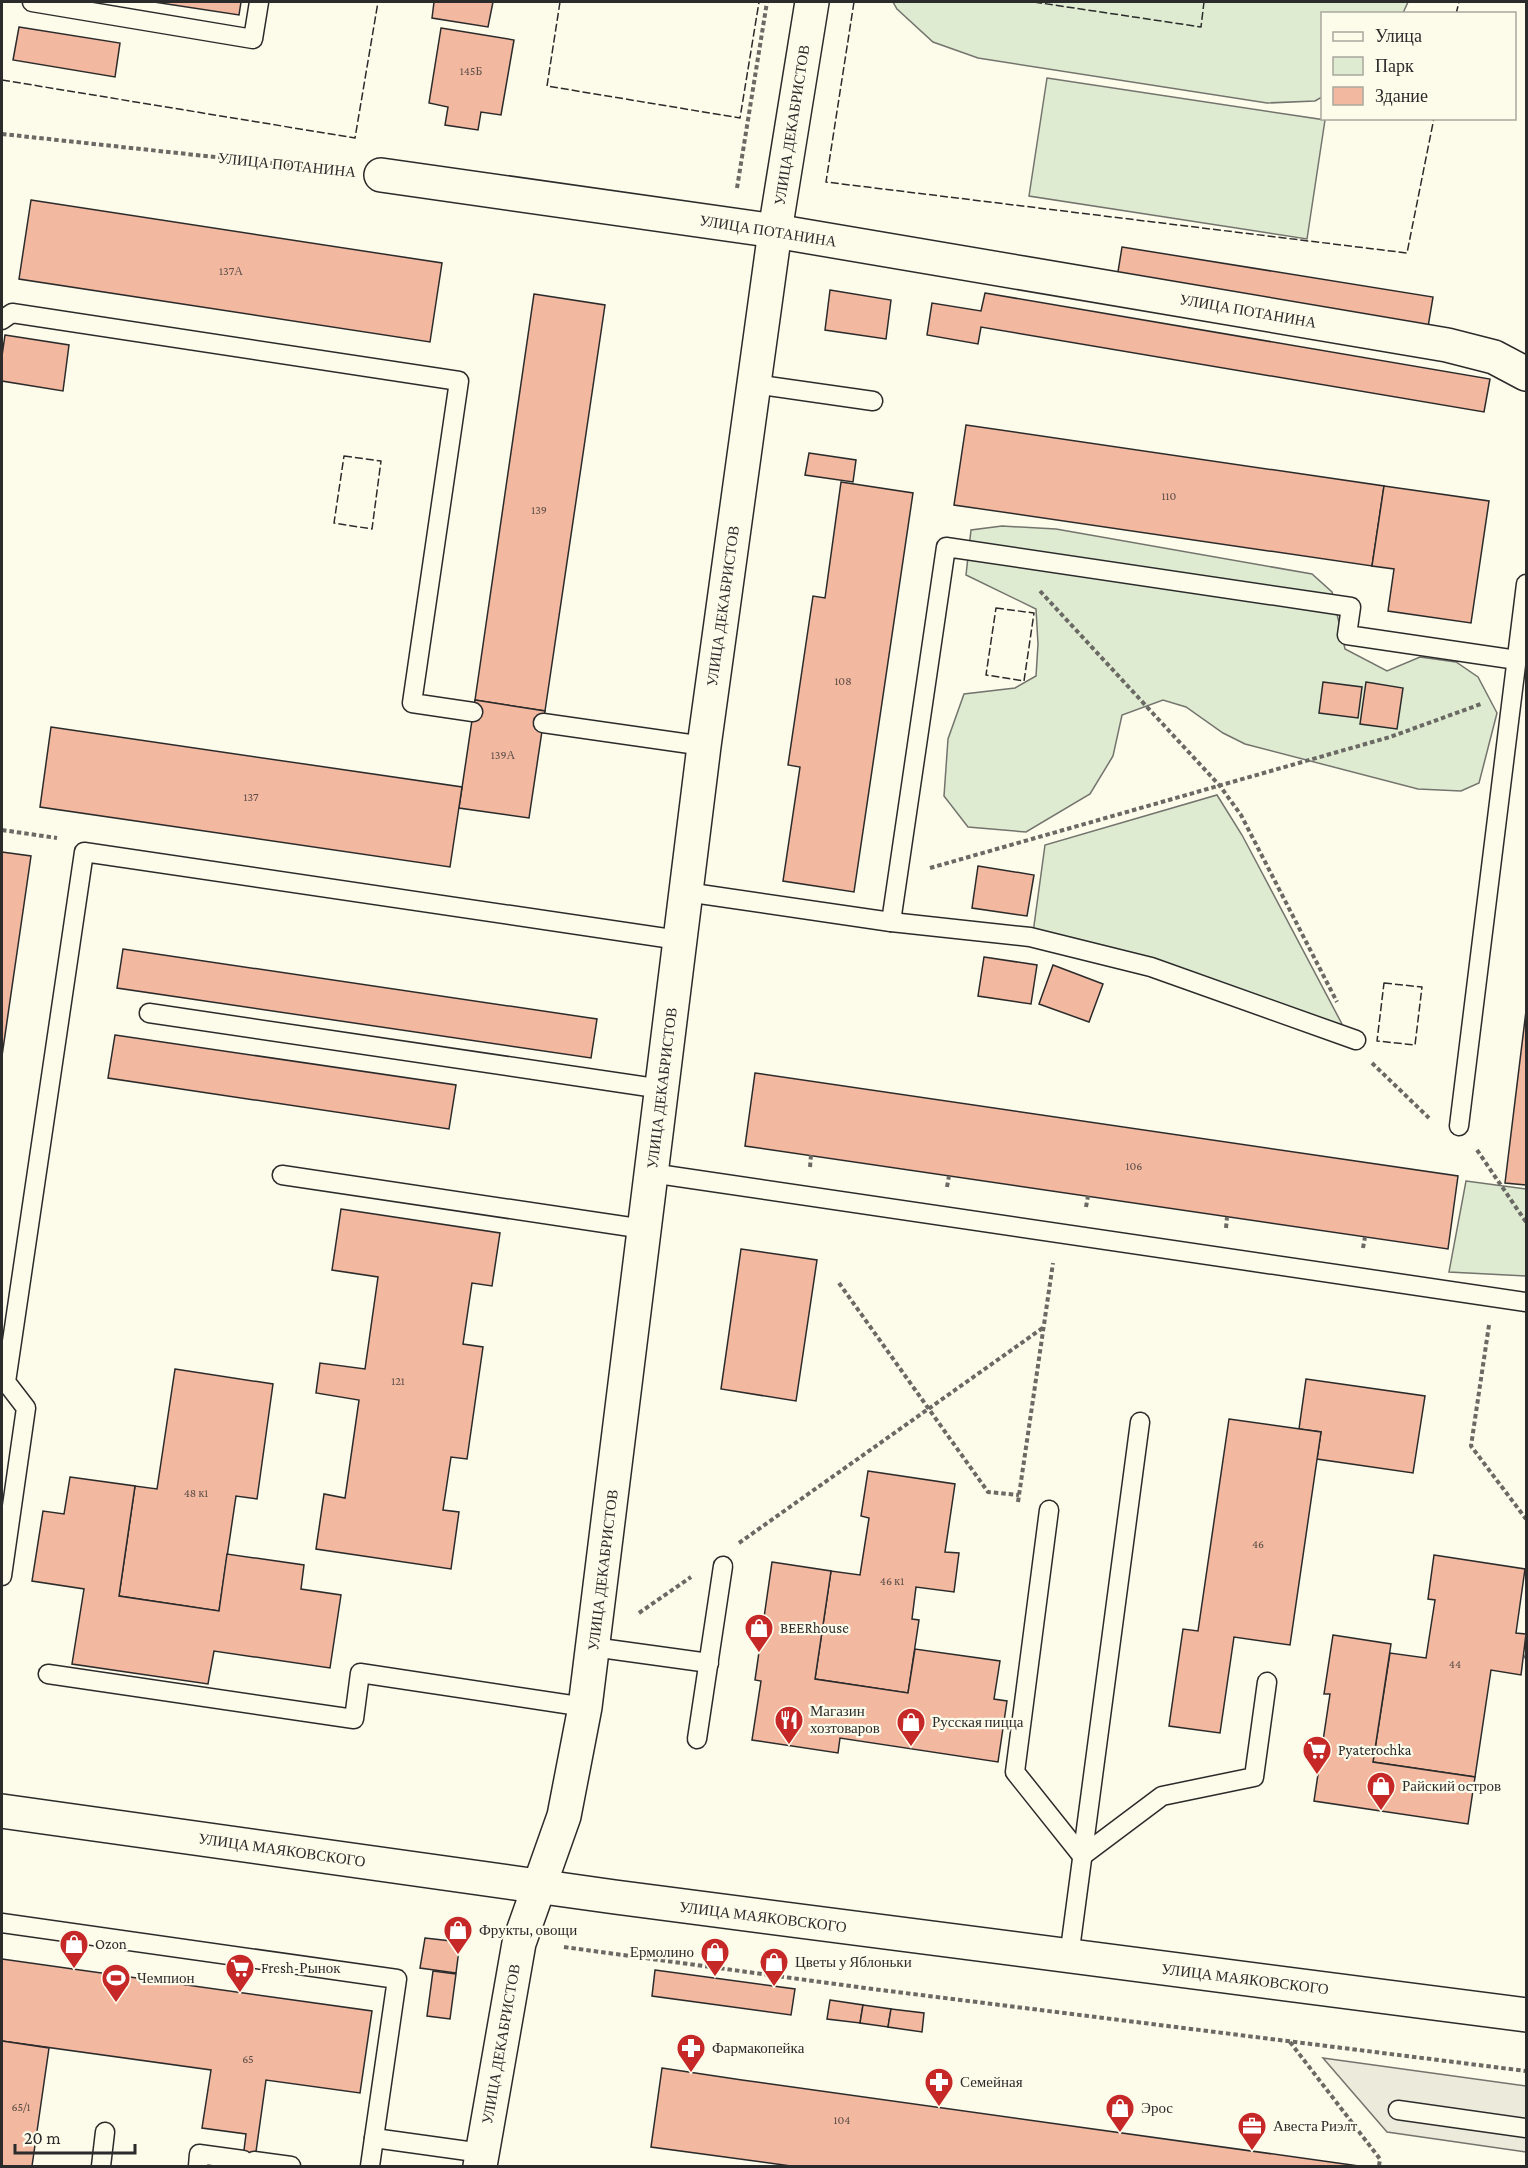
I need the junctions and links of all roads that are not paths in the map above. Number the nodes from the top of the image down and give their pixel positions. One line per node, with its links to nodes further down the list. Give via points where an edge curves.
1 (32, 2): 2 (lane, via 253,39)
2 (259, 2)
3 (812, 2): 5 (street, УЛИЦА ДЕКАБРИСТОВ)
4 (381, 175): 5 (street, УЛИЦА ПОТАНИНА)
5 (775, 231): 7 (street, УЛИЦА ПОТАНИНА, via 1447,345 1494,357); 8 (street, УЛИЦА ДЕКАБРИСТОВ)
6 (2, 320): 12 (lane, via 12,313 459,381 412,703)
7 (1527, 374)
8 (754, 384): 9 (lane); 14 (street, УЛИЦА ДЕКАБРИСТОВ)
9 (873, 401)
10 (1527, 584): 11 (lane)
11 (1517, 660): 16 (lane, via 1347,635 1351,607 946,547); 21 (lane)
12 (473, 712)
13 (543, 723): 14 (lane)
14 (704, 746): 15 (street, УЛИЦА ДЕКАБРИСТОВ)
15 (686, 892): 16 (lane); 17 (street, УЛИЦА ДЕКАБРИСТОВ)
16 (891, 922): 19 (lane, via 1030,937 1151,967)
17 (679, 940): 20 (street, УЛИЦА ДЕКАБРИСТОВ); 29 (lane, via 84,852 6,1382 26,1408)
18 (150, 1013): 20 (lane)
19 (1356, 1040)
20 (662, 1089): 22 (street, УЛИЦА ДЕКАБРИСТОВ)
21 (1459, 1126)
22 (651, 1173): 24 (street, УЛИЦА ДЕКАБРИСТОВ); 25 (lane)
23 (282, 1175): 24 (lane)
24 (644, 1229): 30 (street, УЛИЦА ДЕКАБРИСТОВ)
25 (1527, 1302)
26 (1140, 1422): 37 (lane)
27 (1049, 1510): 37 (lane, via 1015,1772)
28 (723, 1566): 31 (lane)
29 (2, 1576)
30 (593, 1647): 31 (lane); 34 (street, УЛИЦА ДЕКАБРИСТОВ)
31 (709, 1663): 35 (lane)
32 (48, 1674): 34 (lane, via 354,1719 360,1673)
33 (1266, 1682): 37 (lane, via 1254,1777 1162,1796)
34 (585, 1707): 38 (street, УЛИЦА ДЕКАБРИСТОВ, via 564,1816)
35 (697, 1739)
36 (2, 1811): 38 (street, УЛИЦА МАЯКОВСКОГО)
37 (1082, 1856): 40 (lane)
38 (540, 1887): 40 (street, УЛИЦА МАЯКОВСКОГО); 46 (street, УЛИЦА ДЕКАБРИСТОВ, via 519,1942)
39 (2, 1923): 45 (lane, via 397,1979)
40 (1069, 1957): 41 (street, УЛИЦА МАЯКОВСКОГО)
41 (1527, 2015)
42 (1398, 2110): 43 (lane)
43 (1527, 2128)
44 (105, 2132): 47 (lane)
45 (374, 2138): 46 (lane); 50 (lane)
46 (481, 2160)
47 (104, 2166)
48 (198, 2166): 49 (lane, via 199,2154)
49 (291, 2166)
50 (370, 2166)

